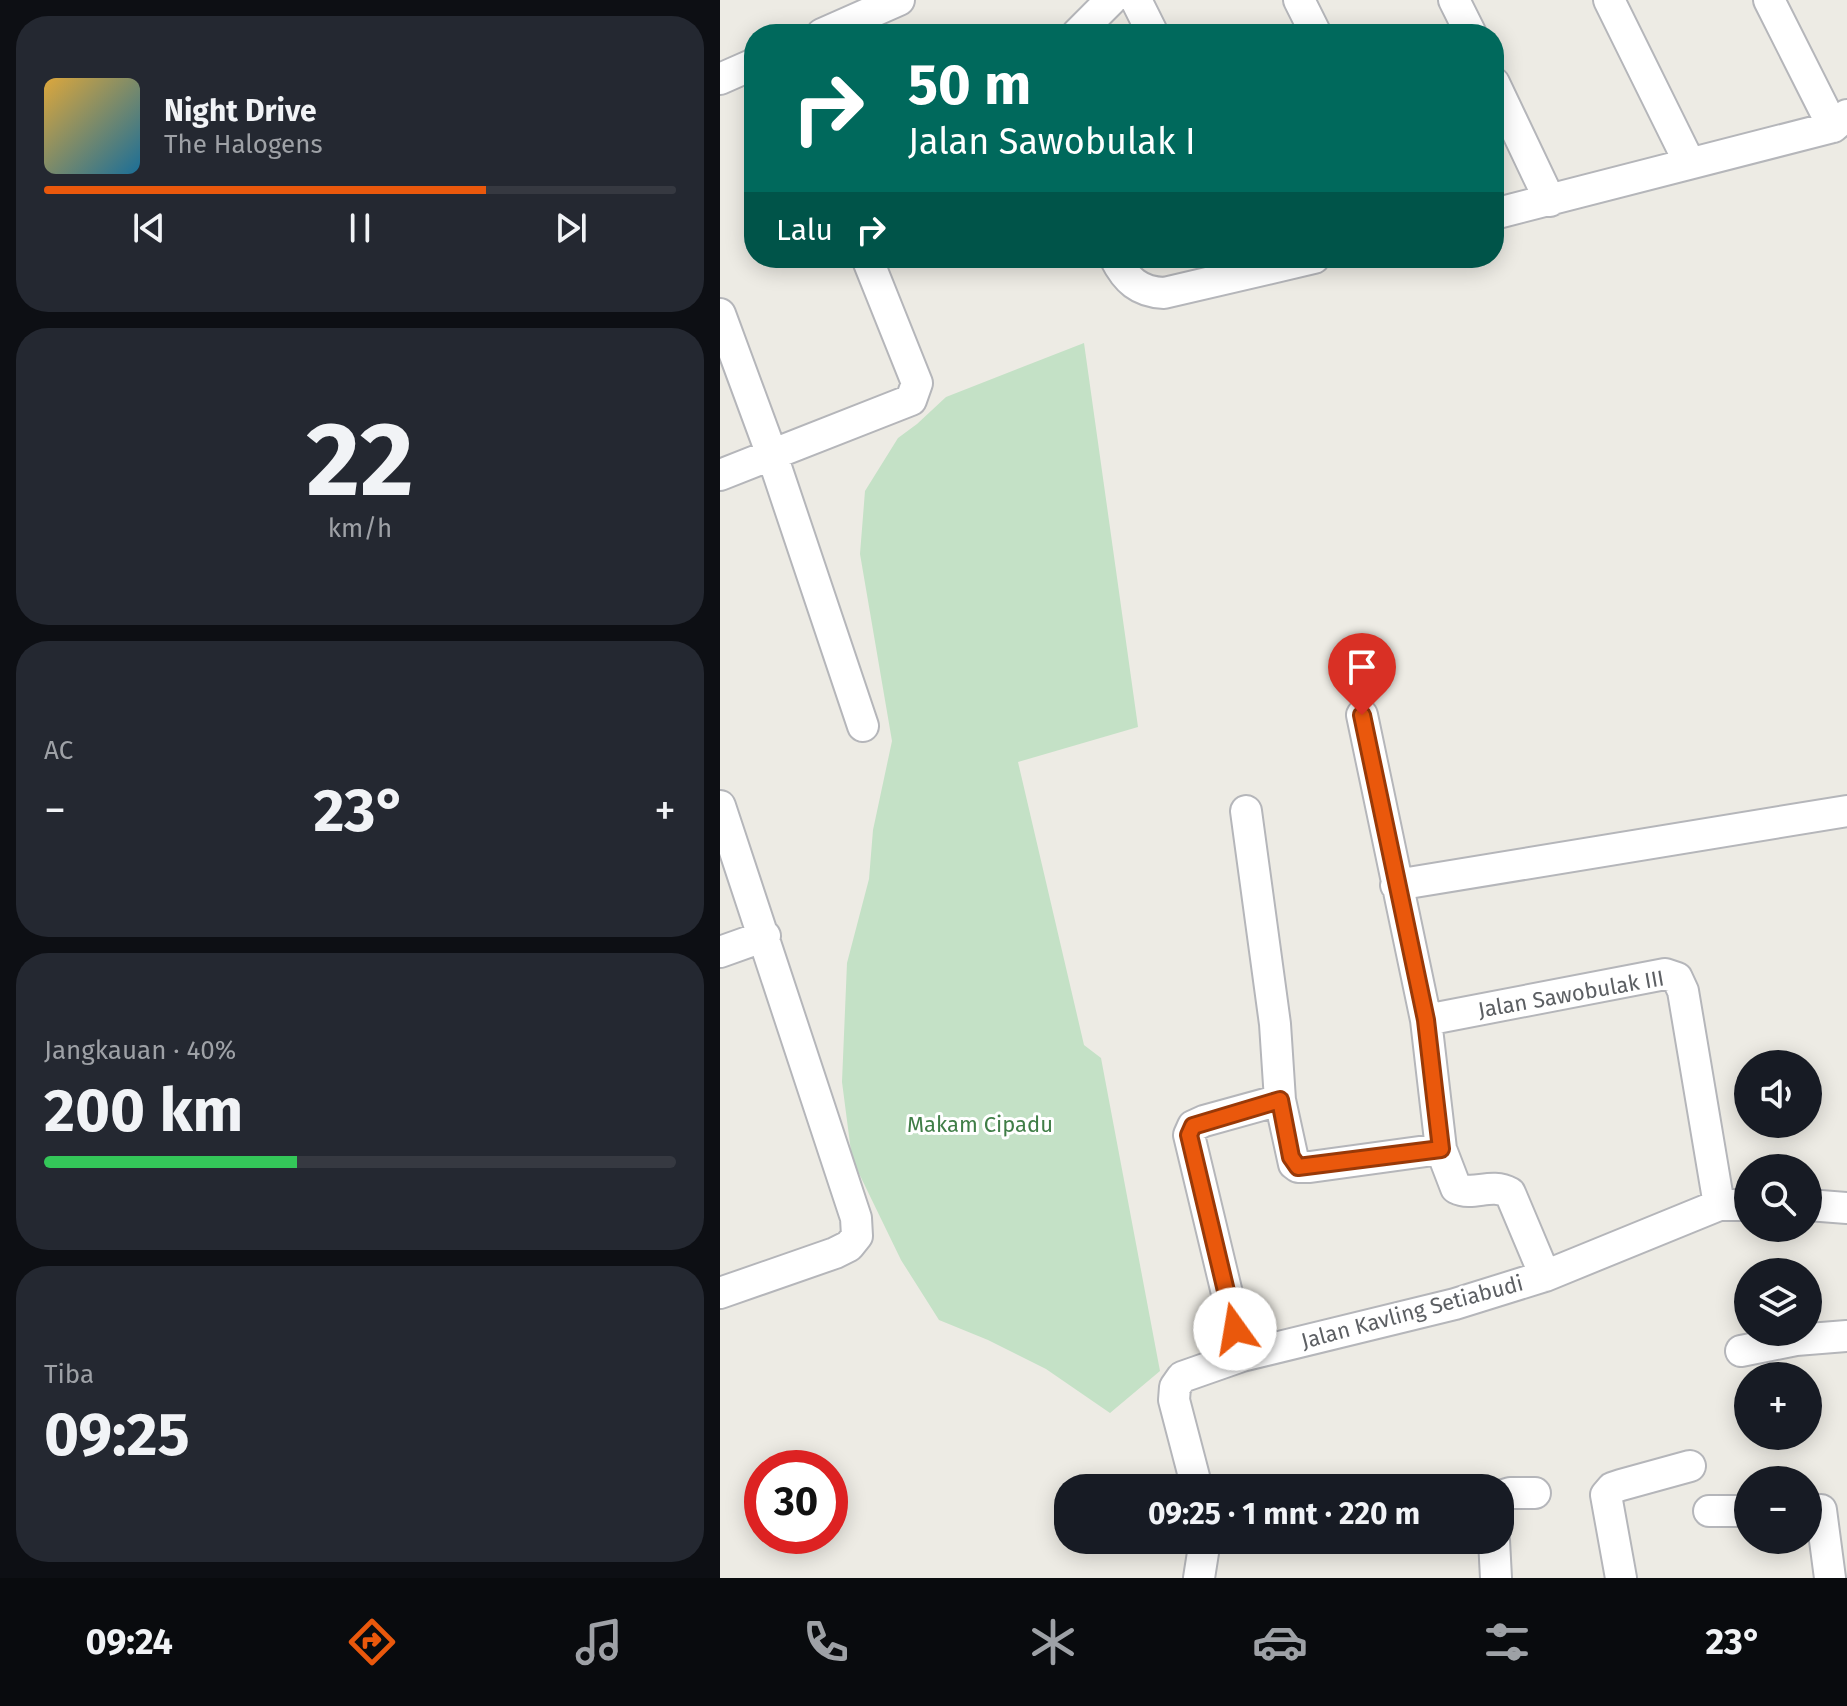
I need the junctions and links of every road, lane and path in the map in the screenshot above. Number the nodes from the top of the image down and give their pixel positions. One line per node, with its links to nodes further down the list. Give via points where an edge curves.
1 (899, 0): 8 (street)
2 (1111, 0): 9 (street)
3 (1136, 0): 10 (street)
4 (1299, 0): 11 (street)
5 (1454, 0): 12 (street)
6 (1609, 0): 17 (street)
7 (1769, 0): 16 (street)
8 (845, 24)
9 (1087, 24)
10 (1148, 24)
11 (1311, 24)
12 (1466, 24)
13 (744, 68): 14 (street)
14 (720, 79)
15 (1504, 104): 18 (street)
16 (1840, 121): 17 (street)
17 (1689, 162): 18 (street)
18 (1550, 201): 19 (street)
19 (1504, 212)
20 (871, 268): 24 (street, via 917,383 911,400)
21 (1122, 268): 22 (street, via 1132,284 1164,293)
22 (1254, 268)
23 (720, 314): 24 (street)
24 (772, 455): 25 (street); 27 (street)
25 (720, 475)
26 (1362, 715): 31 (street)
27 (863, 726)
28 (720, 806): 32 (street)
29 (1246, 811): 35 (street)
30 (1847, 811): 31 (street)
31 (1396, 885): 34 (street)
32 (765, 936): 33 (street); 41 (street, via 856,1218 857,1236 835,1253)
33 (720, 952)
34 (1426, 1020): 36 (street); 37 (street, Jalan Sawobulak III, via 1665,974 1677,978)
35 (1280, 1100): 36 (street, via 1291,1157 1298,1167); 44 (street, via 1204,1121 1189,1135)
36 (1441, 1149): 40 (street, via 1456,1188 1501,1188 1510,1193)
37 (1734, 1205): 40 (street, Jalan Kavling Setiabudi)
38 (1822, 1206): 39 (street)
39 (1847, 1208)
40 (1545, 1276): 44 (street, Jalan Kavling Setiabudi, via 1455,1304)
41 (720, 1293)
42 (1847, 1336): 43 (street)
43 (1741, 1351)
44 (1242, 1356): 46 (street, Jalan Kavling Setiabudi, via 1182,1377 1175,1387)
45 (1690, 1466): 56 (street, via 1612,1488 1606,1495)
46 (1193, 1474)
47 (1514, 1493): 48 (street)
48 (1535, 1493)
49 (1825, 1510): 57 (street)
50 (1709, 1511): 51 (street)
51 (1734, 1511)
52 (1203, 1554): 54 (street)
53 (1495, 1554): 55 (street)
54 (1199, 1578)
55 (1496, 1578)
56 (1621, 1578)
57 (1830, 1578)

